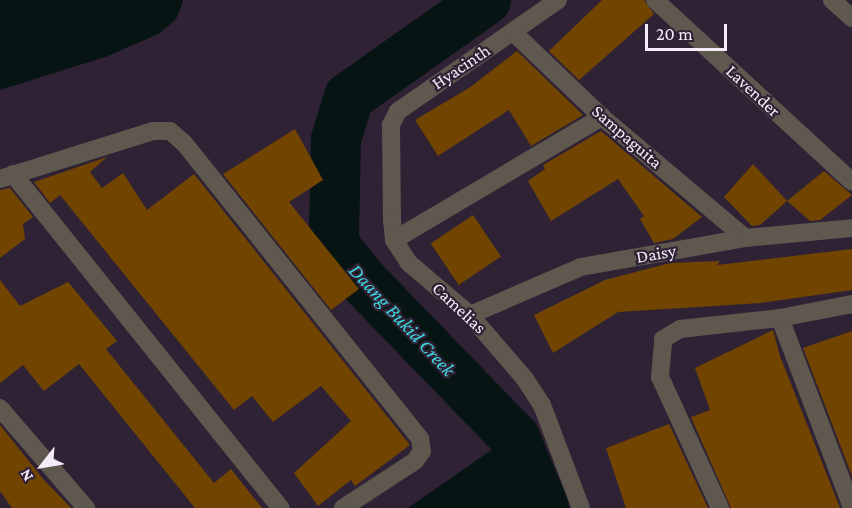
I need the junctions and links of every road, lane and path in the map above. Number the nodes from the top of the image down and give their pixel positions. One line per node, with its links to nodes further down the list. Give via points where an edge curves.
1 (558, 0): 5 (street, Hyacinth)
2 (655, 0): 8 (street, Lavender)
3 (832, 0): 4 (street)
4 (852, 18)
5 (513, 32): 6 (street, Sampaguita); 11 (street, Hyacinth, via 409,103 391,125)
6 (602, 117): 10 (street, Sampaguita); 11 (street)
7 (6, 177): 17 (street); 18 (street, via 153,131 170,131 184,143 420,439 422,452 415,461)
8 (852, 182)
9 (852, 228): 10 (street, Daisy)
10 (745, 238): 13 (street, Daisy, via 580,267)
11 (394, 240): 13 (street, Camelias, via 409,263)
12 (852, 304): 14 (street)
13 (470, 315): 19 (street, Camelias, via 542,405)
14 (780, 318): 20 (street, via 680,329 663,339 660,377); 21 (street)
15 (0, 408): 16 (street)
16 (87, 508)
17 (281, 508)
18 (343, 508)
19 (581, 508)
20 (720, 508)
21 (852, 508)

